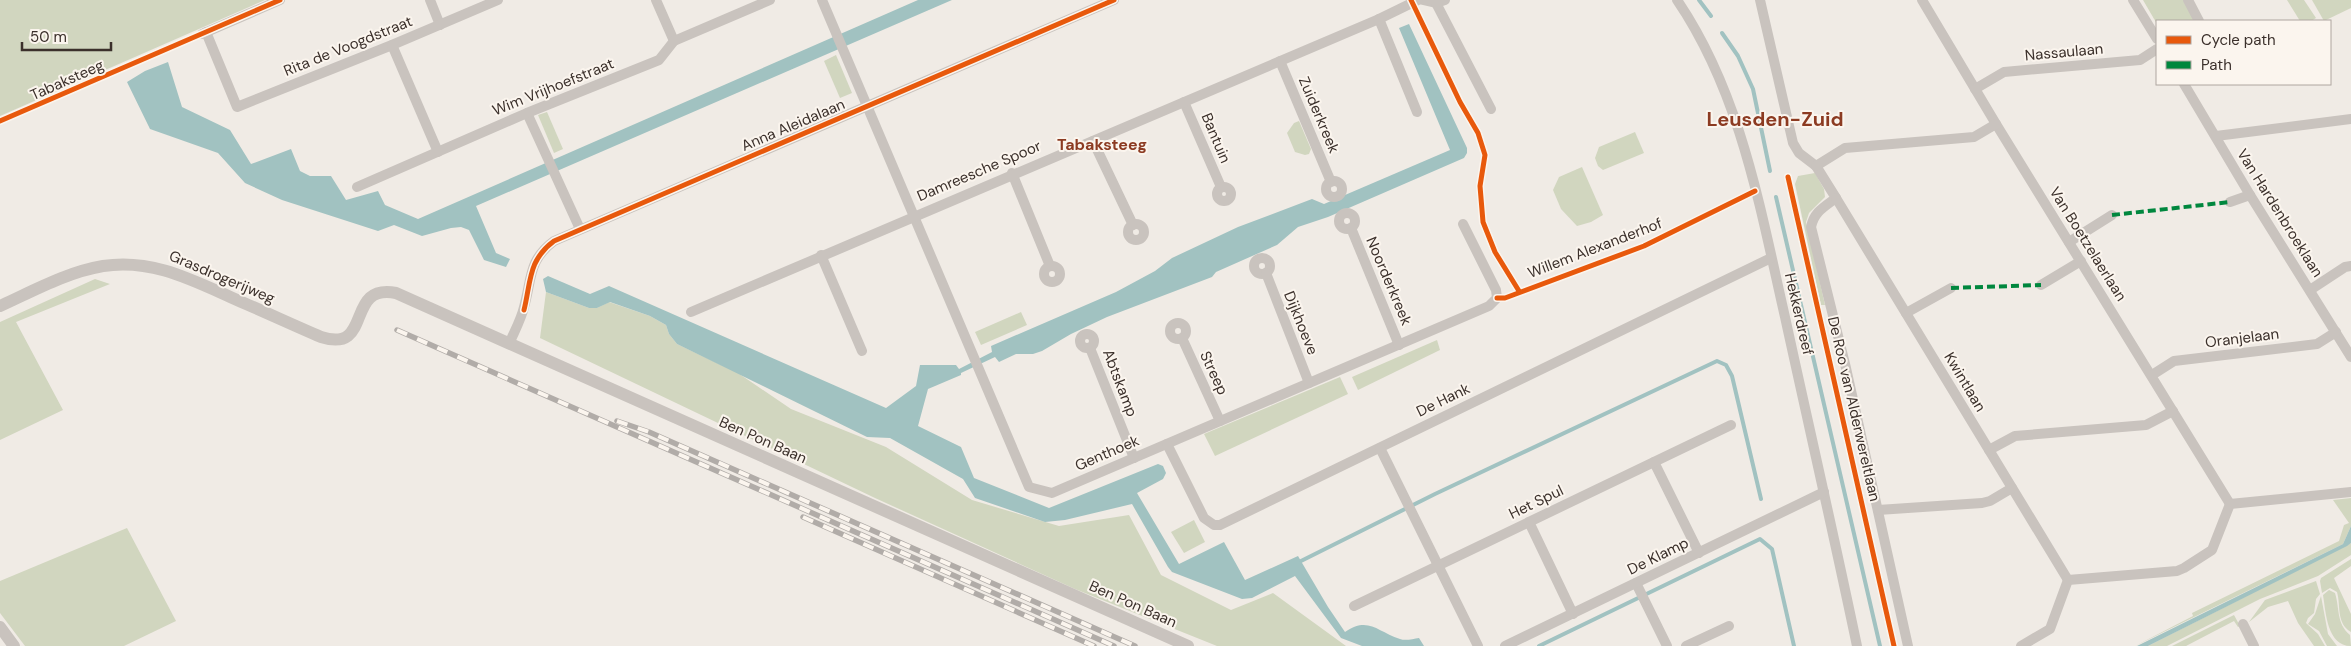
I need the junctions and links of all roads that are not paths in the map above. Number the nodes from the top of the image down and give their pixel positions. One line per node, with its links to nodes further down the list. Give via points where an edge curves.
1 (280, 0): 21 (street, Rita de Voogdstraat, via 204,34 237,107)
2 (430, 0): 18 (street)
3 (498, 0): 18 (street, Rita de Voogdstraat)
4 (656, 0): 20 (street)
5 (770, 0): 20 (street)
6 (822, 0): 27 (street, Genthoek)
7 (1114, 0): 27 (street, Anna Aleidalaan)
8 (1418, 0): 16 (street, Damreesche Spoor)
9 (1423, 0): 15 (street)
10 (1677, 0): 52 (street, Hekkerdreef, via 1710,55 1734,113)
11 (1760, 0): 36 (street, via 1793,143 1799,153)
12 (1922, 0): 25 (street, Van Boetzelaerlaan)
13 (2133, 0): 19 (street)
14 (2188, 0): 17 (street)
15 (1441, 2): 28 (street)
16 (1379, 19): 23 (street, Damreesche Spoor); 29 (street)
17 (2198, 20)
18 (440, 25): 21 (street, Rita de Voogdstraat)
19 (2156, 37)
20 (674, 41): 30 (street, Wim Vrijhoefstraat, via 659,60)
21 (392, 46): 35 (street)
22 (2156, 50): 25 (street, Nassaulaan, via 2140,60 2004,72)
23 (1280, 61): 26 (street, Damreesche Spoor); 38 (street, Zuiderkreek)
24 (2185, 85): 33 (street, Van Hardenbroeklaan)
25 (1975, 89): 32 (street, Van Boetzelaerlaan)
26 (1184, 102): 34 (street, Damreesche Spoor); 40 (street, Bantuin)
27 (867, 107): 44 (street, Genthoek); 49 (street, Anna Aleidalaan)
28 (1492, 109)
29 (1417, 112)
30 (527, 113): 35 (street, Wim Vrijhoefstraat); 49 (street)
31 (2351, 119): 33 (street)
32 (1996, 124): 36 (street, via 1974,137 1845,148); 50 (street, Van Boetzelaerlaan)
33 (2216, 136): 41 (street, Van Hardenbroeklaan)
34 (1093, 141): 37 (street, Damreesche Spoor); 47 (street)
35 (438, 152): 39 (street, Wim Vrijhoefstraat)
36 (1816, 166): 42 (street)
37 (1012, 173): 44 (street, Damreesche Spoor); 54 (street)
38 (1331, 182)
39 (357, 187)
40 (1221, 187)
41 (2250, 195): 43 (street); 59 (street, Van Hardenbroeklaan)
42 (1836, 198): 62 (street, Kwintlaan); 85 (street, De Roo van Alderwereltlaan, via 1813,217 1812,227)
43 (2230, 202)
44 (913, 215): 51 (street, Damreesche Spoor); 79 (street, Genthoek, via 1029,486 1052,493)
45 (2112, 215): 50 (street)
46 (1463, 224): 67 (street, Genthoek, via 1497,298 1489,306)
47 (1133, 225)
48 (1351, 228): 67 (street, Noorderkreek)
49 (580, 229): 66 (street, Anna Aleidalaan, via 545,247 536,260 528,282 524,310)
50 (2069, 242): 53 (street, Van Boetzelaerlaan)
51 (821, 255): 61 (street, Damreesche Spoor); 69 (street)
52 (1771, 258): 77 (street, De Hank); 82 (street, Hekkerdreef)
53 (2080, 261): 57 (street); 71 (street, Van Boetzelaerlaan)
54 (1050, 266)
55 (2351, 266): 59 (street)
56 (1266, 273): 72 (street, Dijkhoeve)
57 (2041, 285)
58 (1950, 288): 62 (street)
59 (2310, 290): 63 (street, Van Hardenbroeklaan)
60 (0, 306): 65 (street, Grasdrogerijweg, via 70,275 126,264 173,272 321,338)
61 (691, 312)
62 (1906, 312): 78 (street, Kwintlaan)
63 (2336, 332): 70 (street, Van Hardenbroeklaan); 71 (street, Oranjelaan, via 2316,344 2174,361)
64 (1182, 338): 74 (street, Streep)
65 (344, 340): 66 (street, Ben Pon Baan, via 353,332 366,301 373,295 389,292)
66 (509, 344): 97 (street, Ben Pon Baan)
67 (1399, 345): 72 (street, Genthoek)
68 (1090, 348): 79 (street, Abtskamp)
69 (862, 351)
70 (2351, 357)
71 (2152, 375): 73 (street, Van Boetzelaerlaan)
72 (1309, 383): 74 (street, Genthoek)
73 (2173, 411): 78 (street, via 2146,425 2015,436); 84 (street, Van Boetzelaerlaan)
74 (1220, 421): 76 (street, Genthoek)
75 (1731, 425): 80 (street, Het Spul)
76 (1167, 444): 77 (street, De Hank, via 1204,518 1214,525 1220,525); 79 (street, Genthoek)
77 (1380, 448): 88 (street)
78 (1989, 450): 81 (street, Kwintlaan)
79 (1134, 458)
80 (1654, 462): 86 (street, Het Spul); 87 (street)
81 (2012, 488): 85 (street, via 1982,503); 89 (street, Kwintlaan)
82 (1824, 492): 87 (street, De Klamp); 102 (street, Hekkerdreef)
83 (2351, 492): 84 (street)
84 (2230, 504): 89 (street, via 2212,550 2184,568)
85 (1878, 510): 103 (street, De Roo van Alderwereltlaan)
86 (1529, 522): 88 (street, Het Spul); 92 (street)
87 (1699, 553): 90 (street, De Klamp)
88 (1438, 566): 91 (street, Het Spul); 98 (street)
89 (2068, 580): 104 (street, via 2050,629)
90 (1636, 585): 92 (street, De Klamp); 100 (street)
91 (1354, 606)
92 (1573, 614): 99 (street, De Klamp)
93 (2243, 624): 105 (street)
94 (1729, 626): 101 (street)
95 (0, 627): 96 (street)
96 (14, 646)
97 (1188, 646)
98 (1478, 646)
99 (1505, 646)
100 (1667, 646)
101 (1686, 646)
102 (1858, 646)
103 (1908, 646)
104 (2021, 646)
105 (2254, 646)

